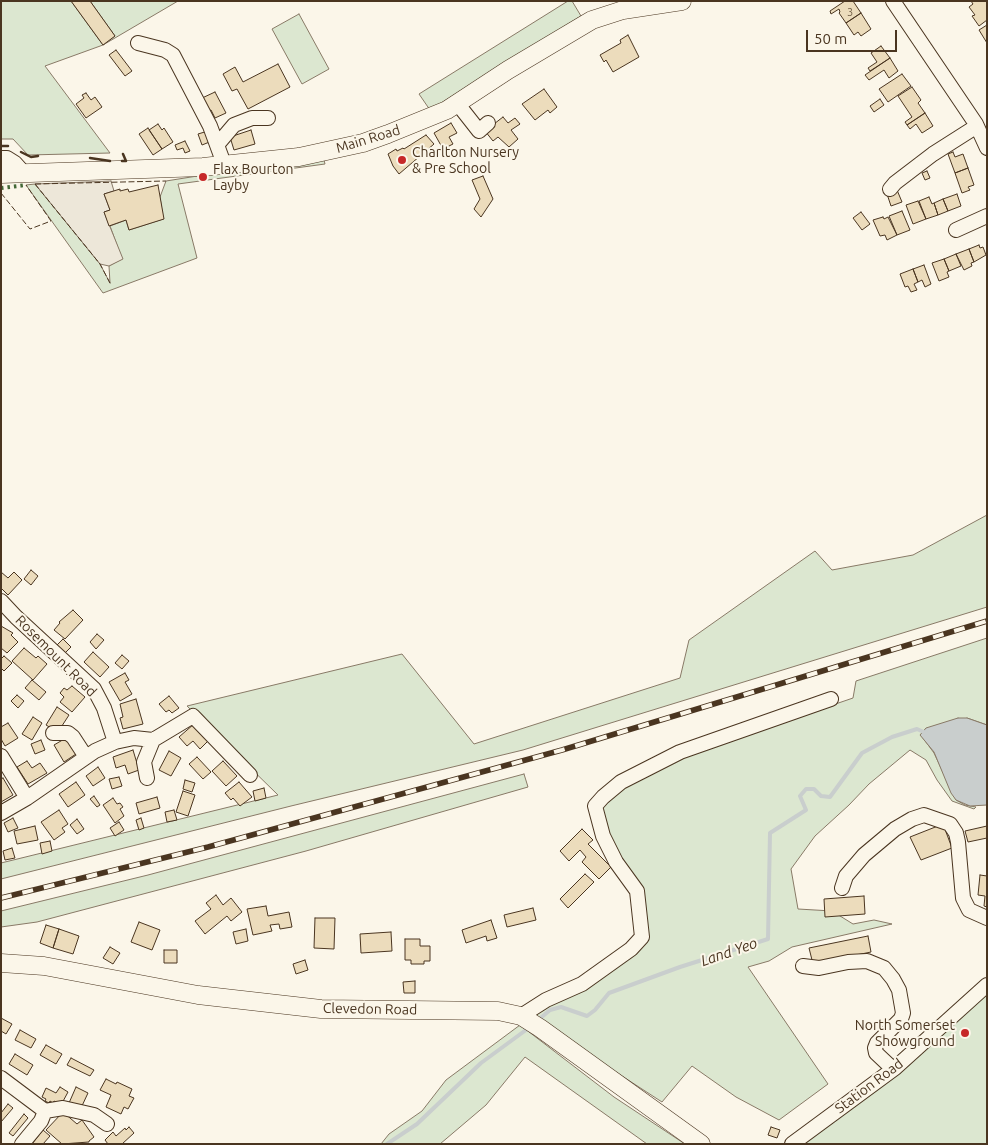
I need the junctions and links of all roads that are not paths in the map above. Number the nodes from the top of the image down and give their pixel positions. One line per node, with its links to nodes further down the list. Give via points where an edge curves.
1 (682, 1): 4 (main road, Main Road, via 623,10 592,20)
2 (893, 1): 6 (street)
3 (138, 43): 8 (street, via 172,54 196,96)
4 (458, 103): 7 (street, via 479,131); 11 (main road, Main Road, via 363,143 299,157)
5 (268, 118): 8 (street, via 252,118 234,125)
6 (980, 122): 9 (street); 14 (street)
7 (488, 123)
8 (217, 146): 11 (street)
9 (987, 148)
10 (1, 158): 12 (street, via 15,162)
11 (224, 164): 12 (main road, Main Road)
12 (24, 172): 13 (main road, Main Road)
13 (1, 174)
14 (890, 189)
15 (987, 216): 16 (street)
16 (955, 232)
17 (1, 601): 21 (street, Rosemount Road, via 94,689)
18 (832, 699): 33 (street, via 680,752 621,782 602,796 595,806 603,836 616,862 637,890 642,937 631,949 582,984 546,1000)
19 (53, 733): 23 (street, via 68,733)
20 (153, 740): 21 (street, via 134,738); 24 (street, via 193,716); 25 (street, via 144,762)
21 (115, 742): 23 (street)
22 (1, 756): 26 (street)
23 (86, 757): 26 (street)
24 (250, 775)
25 (147, 778)
26 (27, 798): 27 (street)
27 (1, 812)
28 (842, 888): 29 (street, via 846,876 864,855 895,829 924,815 950,824 958,842 963,898 969,910)
29 (987, 918)
30 (1, 963): 33 (main road, Clevedon Road, via 44,966 198,996 321,1009 498,1011)
31 (803, 966): 34 (street, via 819,968 867,961 884,968 899,990 903,1013 875,1048)
32 (987, 985): 34 (street, Station Road)
33 (529, 1021): 39 (main road, Clevedon Road)
34 (893, 1069): 40 (street, Station Road)
35 (1, 1078): 36 (street)
36 (45, 1111): 37 (street, via 63,1108 94,1115); 38 (street)
37 (107, 1124)
38 (22, 1144)
39 (701, 1144)
40 (792, 1144)

